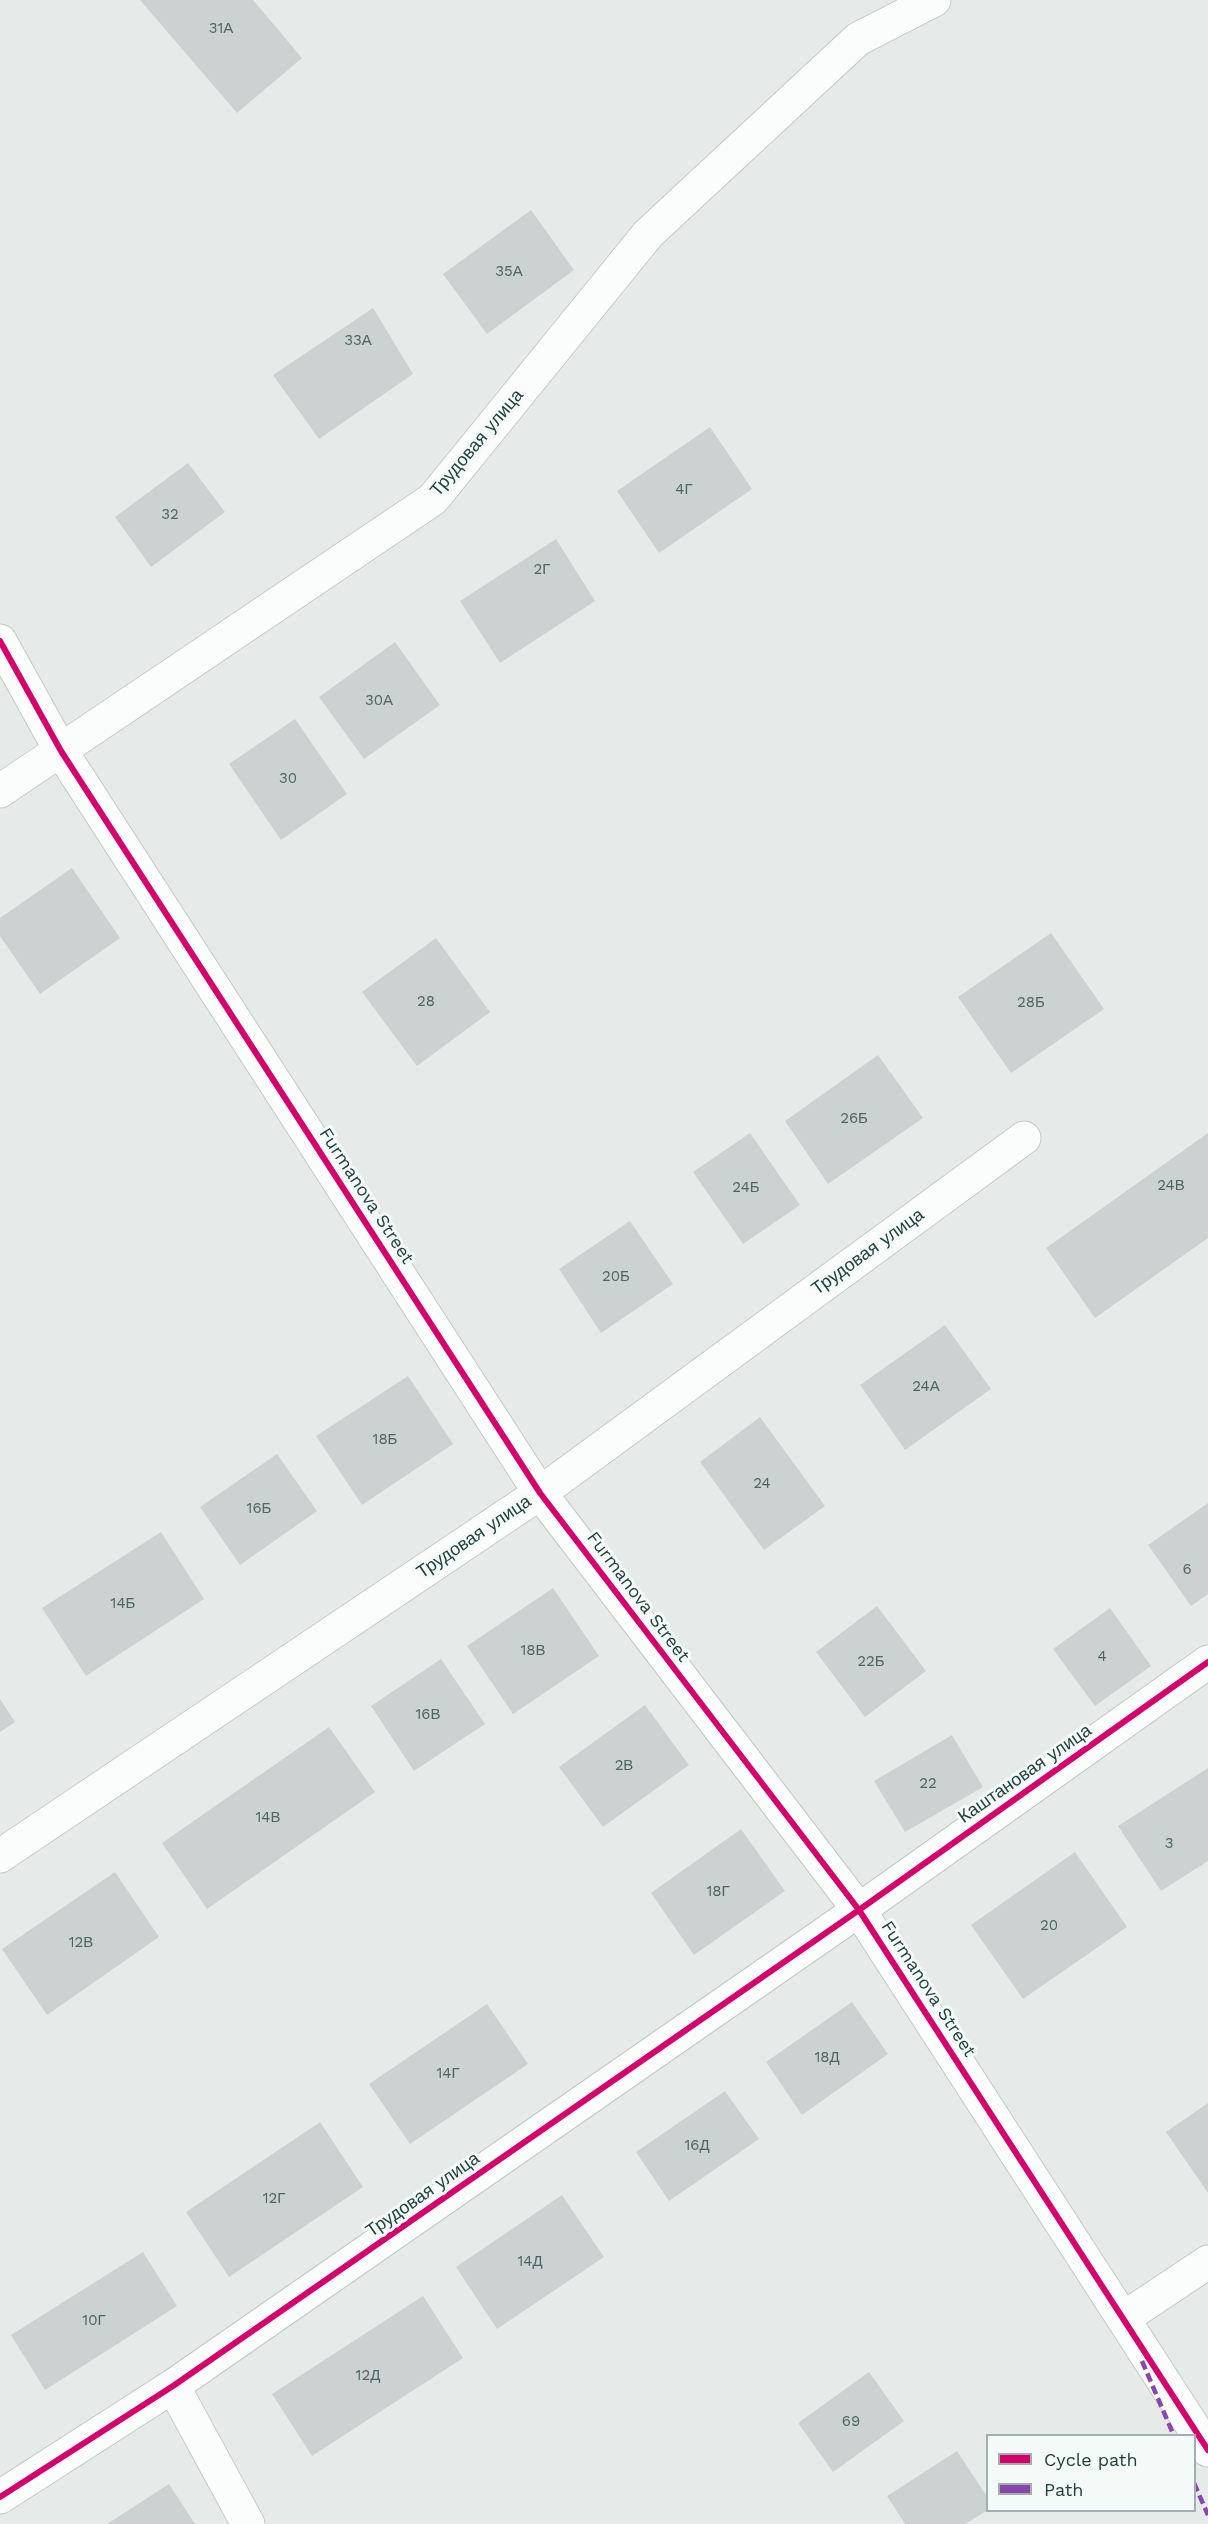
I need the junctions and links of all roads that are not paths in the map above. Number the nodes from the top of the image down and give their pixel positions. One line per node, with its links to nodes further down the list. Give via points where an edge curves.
1 (934, 0): 3 (street, Трудовая улица, via 858,39 648,234 433,499)
2 (0, 640): 3 (street, Furmanova Street)
3 (61, 751): 4 (street, Трудовая улица); 6 (street, Furmanova Street)
4 (0, 791)
5 (1024, 1138): 6 (street, Трудовая улица)
6 (540, 1493): 8 (street, Трудовая улица); 9 (street, Furmanova Street)
7 (1208, 1662): 9 (street, Каштановая улица)
8 (0, 1856)
9 (859, 1910): 11 (street, Furmanova Street); 12 (street, Трудовая улица)
10 (1208, 2262): 11 (street)
11 (1124, 2318): 13 (street, Furmanova Street)
12 (173, 2386): 14 (street, Трудовая улица); 15 (street)
13 (1208, 2450)
14 (0, 2498)
15 (248, 2524)

